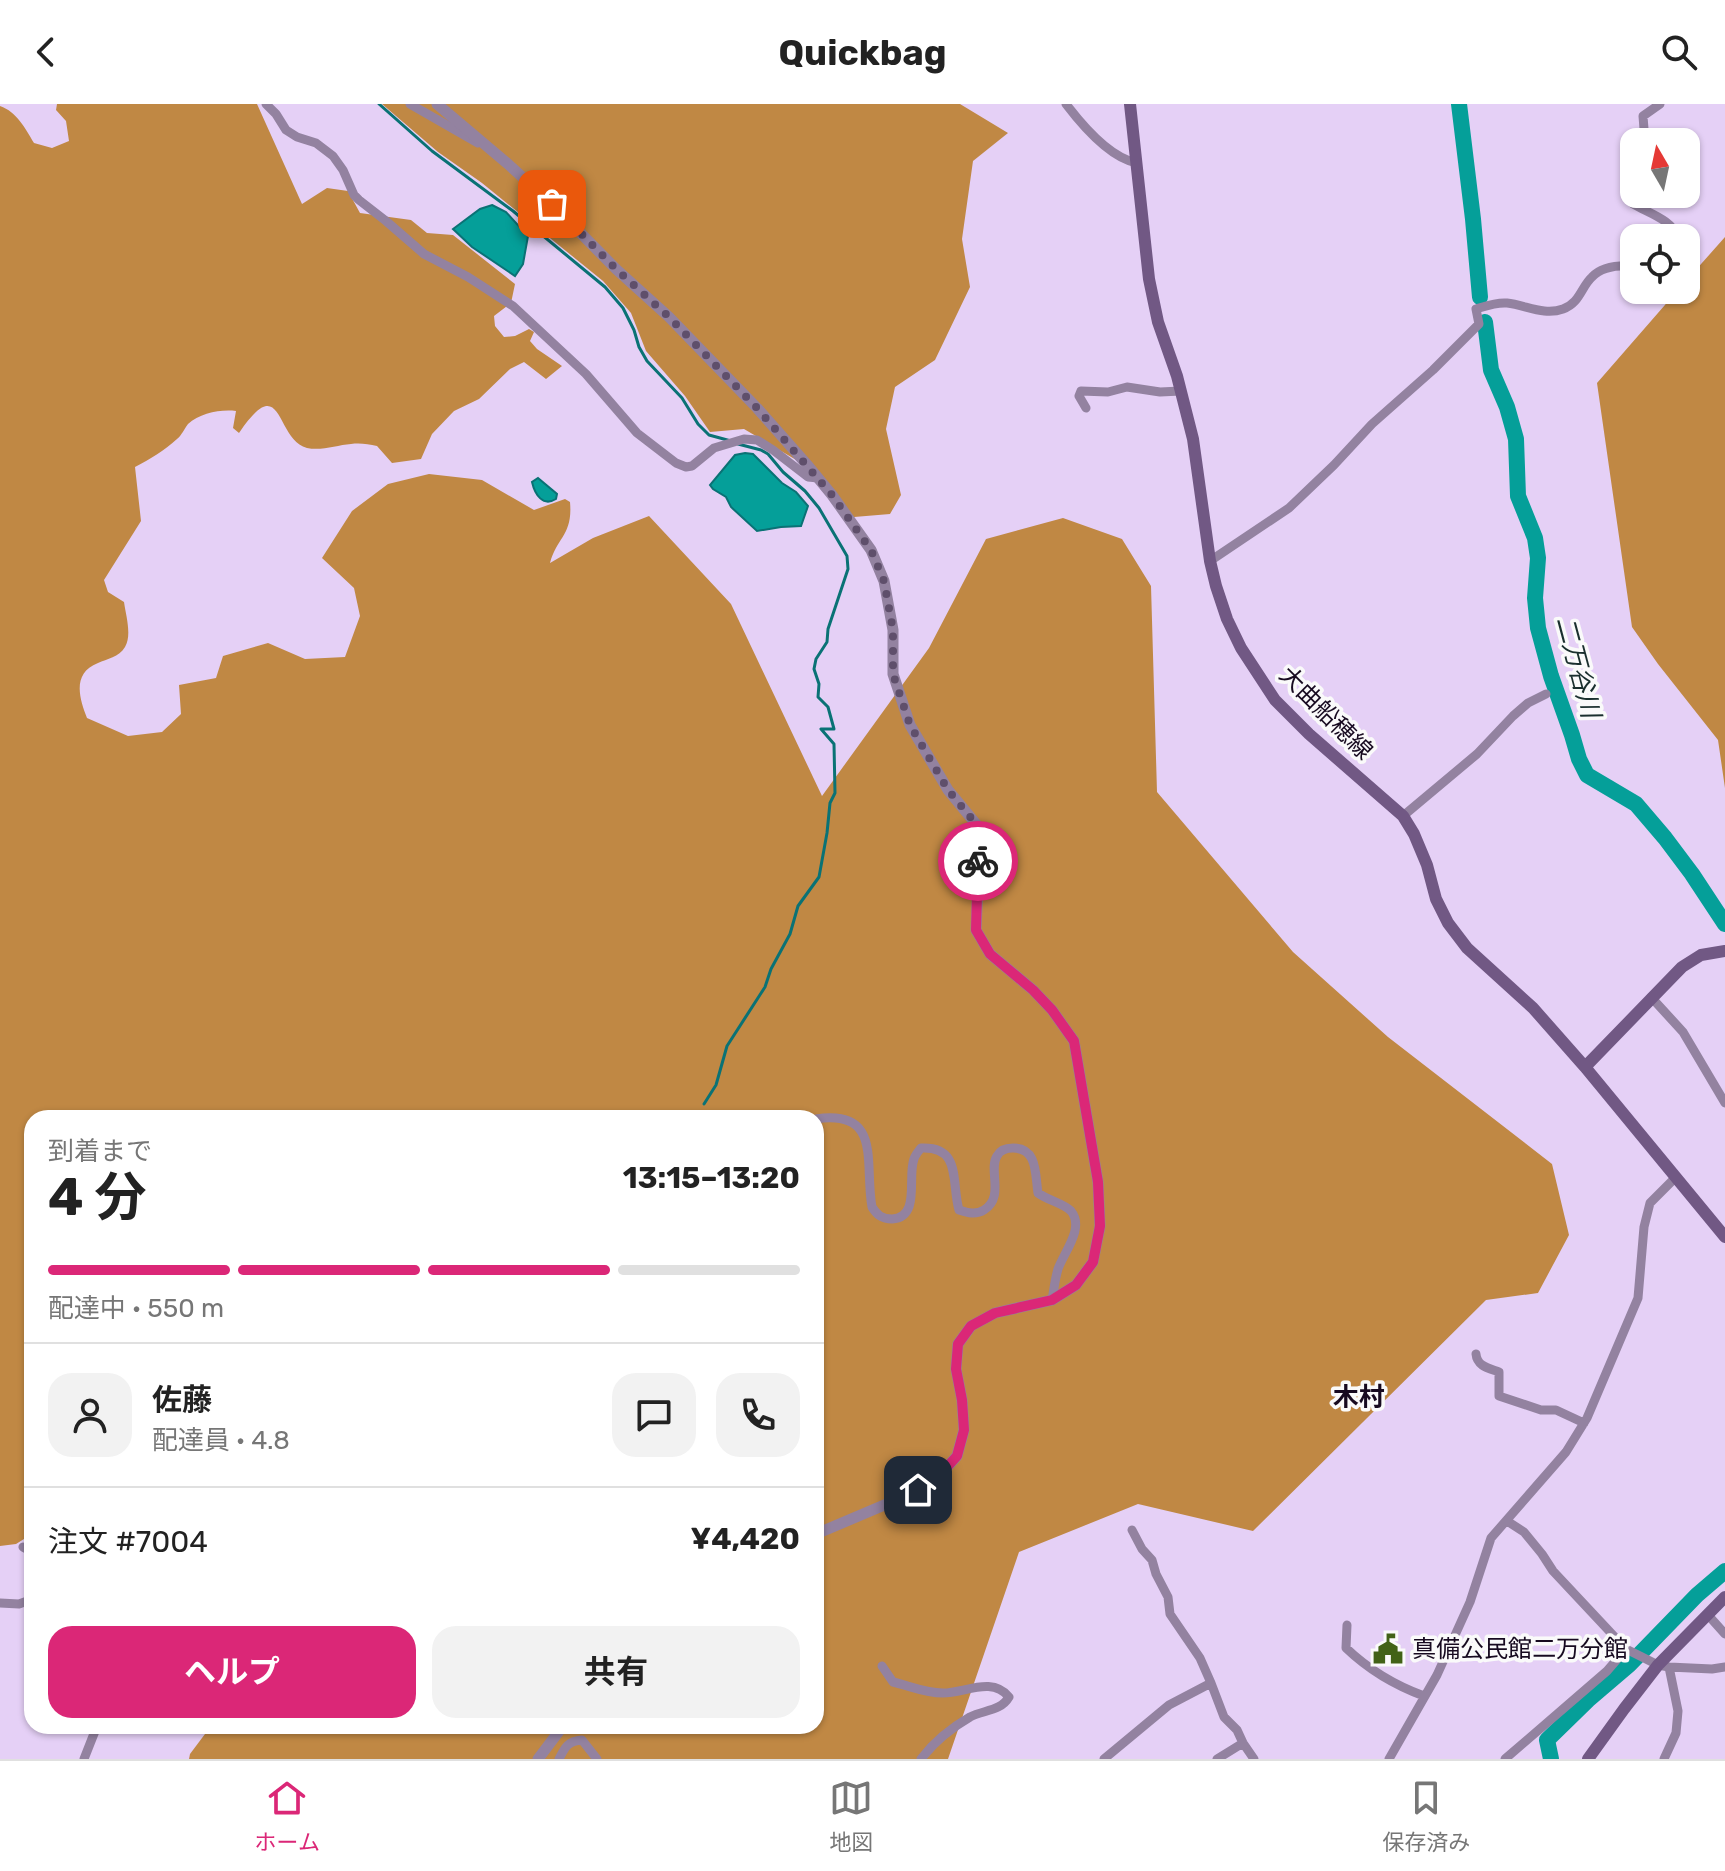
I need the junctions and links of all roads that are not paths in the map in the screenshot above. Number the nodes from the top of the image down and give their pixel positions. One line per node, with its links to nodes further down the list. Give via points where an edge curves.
1 (266, 104): 15 (street, via 286,130 333,156 359,200 424,254 513,306 586,374 637,433 676,463 692,466 714,448 757,440 808,477)
2 (410, 104): 8 (street)
3 (437, 104): 8 (street)
4 (1066, 104): 9 (street, via 1096,139)
5 (1130, 104): 9 (main road, 大曲船穂線)
6 (1660, 104): 7 (street, via 1643,116)
7 (1644, 128)
8 (492, 151): 15 (street, via 669,317)
9 (1137, 163): 13 (main road, 大曲船穂線, via 1149,279)
10 (1640, 208): 11 (street)
11 (1668, 224)
12 (1620, 265): 16 (street, via 1592,276 1572,305 1561,310 1545,312 1505,302 1476,309 1479,324 1291,507)
13 (1181, 391): 14 (street, via 1081,391); 16 (main road, 大曲船穂線)
14 (1086, 408)
15 (818, 478): 26 (street, via 871,550 884,581 893,630 893,674 910,725 948,790 976,824 976,930 990,954 1042,1000 1074,1041 1098,1182 1100,1226 1093,1262 1076,1285)
16 (1210, 561): 18 (main road, 大曲船穂線, via 1227,619 1275,700)
17 (1546, 694): 18 (street, via 1528,703)
18 (1403, 816): 21 (main road, 大曲船穂線, via 1448,923)
19 (1725, 951): 20 (main road, via 1701,955)
20 (1651, 997): 21 (main road); 22 (street, via 1683,1032)
21 (1585, 1067): 24 (main road, 大曲船穂線)
22 (1725, 1103)
23 (824, 1118): 26 (street, via 843,1118 865,1135 872,1207 888,1219 900,1218 909,1209 914,1156 921,1148 949,1156 959,1210 967,1213 980,1213 992,1200 997,1155 1004,1149 1026,1151 1032,1157 1038,1193 1061,1204 1075,1219)
24 (1675, 1178): 25 (main road, 大曲船穂線); 28 (street, via 1650,1203 1638,1298)
25 (1725, 1237)
26 (1052, 1300): 31 (street, via 995,1313 971,1326 958,1344 964,1430 957,1456 938,1477)
27 (1476, 1354): 28 (street, via 1483,1366 1499,1372 1499,1396)
28 (1584, 1423): 29 (street)
29 (1507, 1521): 38 (street, via 1524,1532); 43 (street, via 1491,1538 1470,1602)
30 (1132, 1530): 42 (street, via 1152,1560 1170,1614)
31 (824, 1531)
32 (1725, 1597): 35 (main road)
33 (24, 1602): 34 (street)
34 (0, 1603)
35 (1708, 1615): 37 (street); 40 (main road)
36 (1347, 1625): 43 (street, via 1346,1648 1362,1664)
37 (1725, 1634)
38 (1626, 1649): 40 (street); 56 (street)
39 (882, 1666): 51 (street, via 893,1682 918,1690 944,1693 990,1686 1009,1697 948,1733)
40 (1663, 1666): 41 (street); 57 (main road); 58 (street, via 1678,1711 1676,1733)
41 (1725, 1667)
42 (1211, 1683): 46 (street, via 1224,1717); 52 (street, via 1169,1705)
43 (1424, 1696): 55 (street)
44 (94, 1734): 47 (street)
45 (557, 1734): 48 (street)
46 (1243, 1743): 53 (street); 54 (street)
47 (84, 1759)
48 (538, 1759)
49 (559, 1759): 50 (street, via 565,1746 582,1740)
50 (597, 1759)
51 (921, 1759)
52 (1104, 1759)
53 (1217, 1759)
54 (1254, 1759)
55 (1389, 1759)
56 (1505, 1759)
57 (1588, 1759)
58 (1664, 1759)

